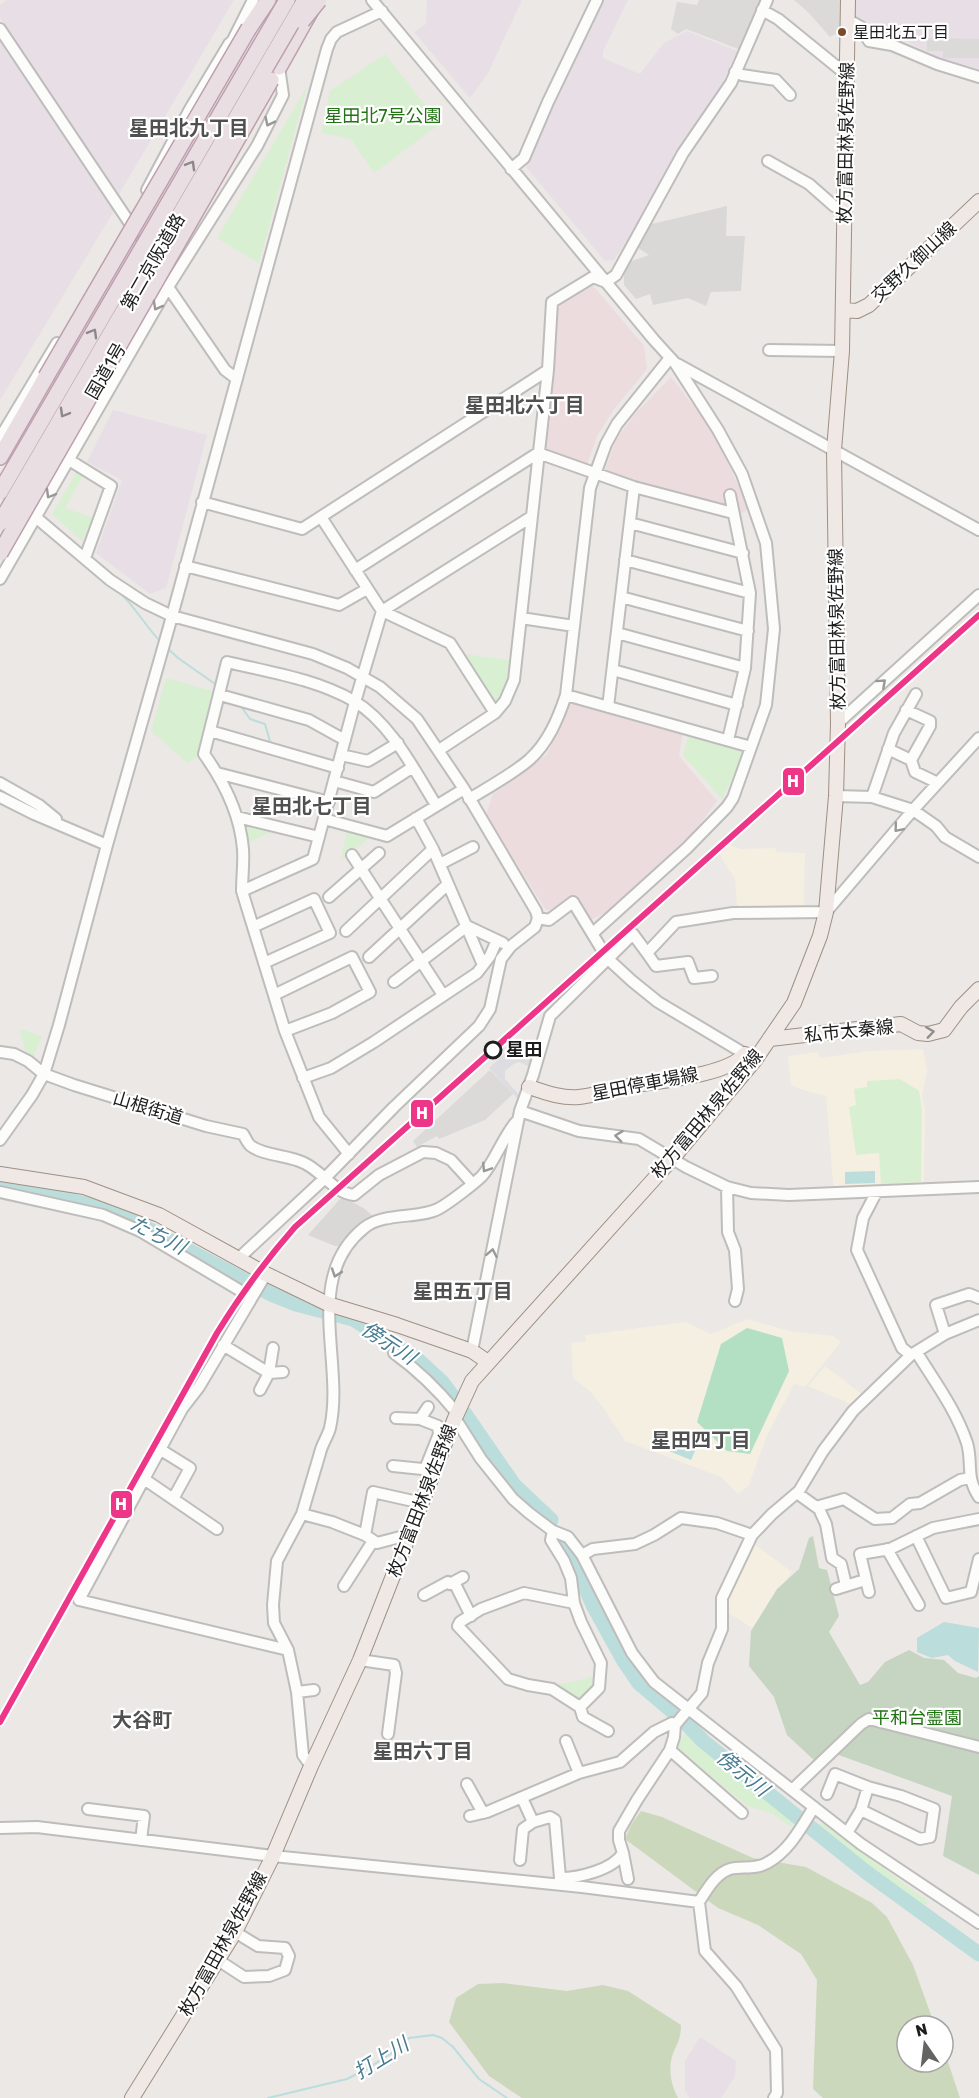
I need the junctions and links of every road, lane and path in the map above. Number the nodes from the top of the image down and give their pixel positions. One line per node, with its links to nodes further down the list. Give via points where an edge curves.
1 (253, 0): 15 (street)
2 (268, 0): 13 (highway)
3 (279, 0): 16 (highway, bridge)
4 (287, 0): 16 (highway, 第二京阪道路, bridge)
5 (305, 0): 17 (highway, 第二京阪道路, bridge)
6 (318, 0): 17 (highway, bridge)
7 (372, 0): 11 (street)
8 (597, 0): 23 (street, via 524,158)
9 (848, 0): 12 (main road, 枚方富田林泉佐野線)
10 (765, 5): 18 (street); 19 (street)
11 (382, 11): 23 (street); 34 (street, via 337,32 331,39)
12 (848, 19): 19 (main road, 枚方富田林泉佐野線); 20 (street, via 861,27 869,41 892,45)
13 (249, 28): 15 (street); 39 (highway, bridge)
14 (0, 29): 26 (street)
15 (232, 40): 26 (street)
16 (256, 54): 43 (highway, 第二京阪道路, one-way to 16, bridge)
17 (274, 64): 28 (street, one-way to 28, via 283,95 257,146); 38 (highway, 国道1号, bridge); 50 (highway, 第二京阪道路, one-way to 50, bridge)
18 (735, 72): 21 (street, via 776,80); 27 (street, via 677,163 616,274)
19 (846, 75): 25 (main road, 枚方富田林泉佐野線)
20 (979, 77)
21 (790, 95)
22 (768, 161): 25 (street)
23 (511, 169): 27 (street)
24 (979, 201): 29 (main road, 交野久御山線, via 869,305 857,311)
25 (844, 210): 29 (main road, 枚方富田林泉佐野線)
26 (129, 222): 35 (street)
27 (606, 282): 32 (street); 33 (street, via 593,277 552,302)
28 (168, 286): 34 (street, via 225,370); 38 (street, one-way to 38, via 78,444)
29 (843, 310): 31 (main road, 枚方富田林泉佐野線)
30 (769, 350): 31 (street)
31 (842, 351): 36 (main road, 枚方富田林泉佐野線)
32 (673, 361): 36 (street); 40 (street, via 617,424); 87 (street, via 742,474 766,543 774,629 766,705)
33 (548, 370): 37 (street); 48 (street)
34 (237, 379): 45 (street)
35 (0, 438)
36 (834, 450): 52 (street); 81 (main road, 枚方富田林泉佐野線)
37 (538, 453): 40 (street); 49 (street); 58 (street)
38 (65, 454): 47 (street, one-way to 47); 53 (highway, 国道1号, bridge); 55 (street, via 111,486)
39 (0, 457)
40 (595, 474): 41 (street); 67 (street, via 586,515)
41 (634, 486): 46 (street); 51 (street)
42 (0, 487): 47 (street)
43 (0, 492)
44 (730, 495): 46 (street)
45 (202, 502): 48 (street, via 302,529); 57 (street)
46 (733, 513): 54 (street)
47 (36, 517): 55 (street); 59 (street)
48 (321, 517): 58 (street)
49 (531, 517): 64 (street); 66 (street)
50 (0, 523)
51 (630, 523): 54 (street); 56 (street)
52 (979, 530)
53 (0, 553)
54 (743, 553): 61 (street)
55 (85, 558): 65 (street, via 129,594)
56 (625, 560): 61 (street); 63 (street)
57 (185, 566): 60 (street, via 339,605); 65 (street)
58 (356, 570): 60 (street)
59 (0, 579)
60 (368, 589): 64 (street)
61 (750, 593): 68 (street)
62 (979, 595): 81 (street, one-way to 62)
63 (621, 597): 68 (street); 69 (street)
64 (382, 612): 72 (street); 80 (street, via 450,643)
65 (172, 616): 72 (street, via 313,654); 111 (street)
66 (521, 618): 67 (street); 80 (street, via 514,680)
67 (574, 626): 75 (street)
68 (748, 630): 70 (street)
69 (617, 633): 70 (street); 71 (street)
70 (745, 668): 77 (street)
71 (613, 670): 77 (street); 78 (street)
72 (363, 677): 76 (street); 89 (street, via 417,719)
73 (916, 694): 79 (street)
74 (220, 695): 76 (street, via 227,662 316,684); 82 (street); 84 (street, via 309,720)
75 (566, 695): 78 (street); 99 (street, via 548,737 530,759)
76 (355, 702): 84 (street); 86 (street)
77 (737, 705): 85 (street)
78 (608, 707): 85 (street)
79 (906, 710): 88 (street); 91 (street, via 930,721)
80 (495, 713): 89 (street)
81 (838, 723): 100 (main road, 枚方富田林泉佐野線)
82 (210, 731): 93 (street); 94 (street, via 204,754)
83 (979, 738): 97 (street)
84 (345, 740): 90 (street)
85 (728, 740): 87 (street)
86 (398, 743): 90 (street, via 368,761); 92 (street)
87 (751, 747): 129 (street, via 727,807)
88 (888, 749): 91 (street); 101 (street)
89 (439, 750): 99 (street)
90 (341, 755): 93 (street)
91 (911, 760): 97 (street, via 915,772)
92 (413, 767): 95 (street, via 374,792); 104 (street)
93 (338, 768): 95 (street)
94 (217, 773): 103 (street); 106 (street)
95 (334, 781): 103 (street)
96 (0, 783): 109 (street, via 39,805)
97 (938, 783): 105 (street)
98 (0, 790): 109 (street)
99 (467, 794): 104 (street); 124 (street)
100 (836, 796): 101 (street); 123 (main road, 枚方富田林泉佐野線)
101 (872, 796): 105 (street)
102 (0, 797): 109 (street)
103 (329, 802): 108 (street)
104 (436, 805): 107 (street)
105 (913, 810): 116 (street, via 945,837); 123 (street, one-way to 123)
106 (237, 817): 110 (street); 120 (street, via 243,848)
107 (416, 818): 108 (street, via 387,836); 113 (street)
108 (324, 819): 110 (street)
109 (63, 825): 111 (street)
110 (319, 837): 120 (street, via 313,859)
111 (107, 845): 147 (street)
112 (472, 847): 117 (street)
113 (433, 849): 117 (street); 122 (street)
114 (379, 853): 118 (street)
115 (352, 855): 118 (street)
116 (979, 857)
117 (440, 864): 119 (street)
118 (361, 869): 121 (street); 122 (street)
119 (448, 884): 125 (street); 127 (street)
120 (242, 891): 126 (street)
121 (329, 897)
122 (380, 898): 127 (street); 128 (street)
123 (826, 912): 132 (street, via 733,913 676,922); 144 (main road, 枚方富田林泉佐野線, via 795,1003)
124 (538, 918): 129 (street, via 549,920 573,902); 131 (street, via 535,927)
125 (467, 926): 130 (street); 135 (street); 137 (street)
126 (253, 927): 136 (street); 136 (street, via 314,899 330,933)
127 (400, 928): 133 (street); 135 (street)
128 (346, 931)
129 (593, 933): 134 (street)
130 (497, 940): 131 (street); 137 (street)
131 (511, 946): 152 (street, via 501,959 490,1009 479,1026)
132 (647, 953): 134 (street, via 633,934); 138 (street, via 656,966 688,962 694,978)
133 (369, 957)
134 (607, 958): 146 (street, via 658,1002); 149 (street, via 550,1016)
135 (422, 962): 139 (street); 142 (street)
136 (264, 963): 141 (street)
137 (483, 965): 142 (street, via 477,974)
138 (712, 976)
139 (393, 982)
140 (979, 988): 144 (main road, 私市太秦線, one-way to 140, via 901,1024 928,1034 944,1030)
141 (274, 995): 143 (street); 143 (street, via 352,957 370,992 332,1013)
142 (443, 995): 148 (street, via 331,1068)
143 (285, 1031): 148 (street)
144 (770, 1039): 146 (main road, 枚方富田林泉佐野線)
145 (0, 1052): 147 (street, 山根街道, via 28,1061)
146 (750, 1057): 149 (main road, 星田停車場線, via 693,1076 578,1097); 153 (main road, 枚方富田林泉佐野線)
147 (44, 1074): 151 (street); 155 (street, 山根街道, via 243,1134 251,1146 296,1158)
148 (303, 1078): 152 (street, via 319,1117)
149 (529, 1087): 150 (street)
150 (519, 1115): 153 (street, one-way to 150, via 639,1139 579,1131); 156 (street, one-way to 156, via 483,1175); 171 (street, one-way to 150)
151 (0, 1140)
152 (349, 1154): 155 (street)
153 (672, 1159): 157 (street); 174 (main road, 枚方富田林泉佐野線)
154 (0, 1174): 161 (main road, via 84,1187 159,1215)
155 (325, 1178): 156 (street, via 345,1194 354,1195 379,1175 423,1152 451,1160); 161 (street)
156 (472, 1183): 166 (street, one-way to 166, via 438,1210 382,1219 364,1227 345,1249 334,1275)
157 (727, 1187): 160 (street, via 789,1195); 165 (street, via 728,1232 735,1250 738,1289)
158 (979, 1188): 160 (street)
159 (0, 1192): 163 (street, via 103,1215 140,1231)
160 (876, 1193): 173 (street, via 862,1218 857,1250 902,1348)
161 (239, 1258): 162 (main road)
162 (264, 1276): 163 (street); 166 (main road)
163 (253, 1294): 169 (street)
164 (979, 1298): 168 (street, via 969,1294 934,1305)
165 (735, 1302)
166 (328, 1310): 171 (main road, via 398,1325); 193 (street, via 334,1392 330,1428)
167 (979, 1320): 168 (street)
168 (945, 1334): 173 (street)
169 (224, 1344): 176 (street); 183 (street)
170 (273, 1348): 176 (street)
171 (472, 1351): 174 (main road)
172 (394, 1353): 179 (street, via 416,1369)
173 (914, 1354): 182 (street, via 949,1402); 188 (street, via 853,1411)
174 (488, 1362): 179 (main road, 枚方富田林泉佐野線, via 472,1381)
175 (284, 1372): 176 (street)
176 (269, 1373): 177 (street)
177 (260, 1390)
178 (428, 1407): 181 (street)
179 (456, 1415): 185 (main road, 枚方富田林泉佐野線); 196 (street, via 481,1459 513,1498)
180 (396, 1418): 181 (street)
181 (420, 1419): 185 (street, via 438,1426)
182 (974, 1446): 186 (street)
183 (161, 1450): 187 (street); 190 (street, via 190,1468)
184 (393, 1466): 185 (street)
185 (430, 1469): 191 (main road, 枚方富田林泉佐野線)
186 (970, 1478): 189 (street); 192 (street, via 920,1503 910,1504 892,1518 876,1519 844,1499)
187 (144, 1479): 190 (street); 211 (street, via 80,1600)
188 (797, 1493): 192 (street); 197 (street)
189 (979, 1497)
190 (172, 1499): 195 (street)
191 (422, 1503): 199 (street, via 373,1492); 200 (main road, 枚方富田林泉佐野線)
192 (816, 1507): 204 (street, via 826,1524 832,1558 841,1564 841,1587)
193 (302, 1514): 199 (street); 211 (street, via 277,1561 273,1623)
194 (979, 1519): 198 (street, via 933,1528)
195 (217, 1529)
196 (553, 1531): 202 (street, via 568,1536); 208 (street, via 551,1539 571,1578)
197 (752, 1535): 202 (street, via 717,1523 681,1518 635,1544 593,1549); 216 (street, via 722,1598 722,1629 708,1663 702,1693)
198 (916, 1536): 201 (street); 203 (street, via 946,1598 971,1592)
199 (369, 1538): 200 (street, via 377,1543 400,1537); 205 (street, via 358,1571)
200 (408, 1539): 212 (main road, 枚方富田林泉佐野線)
201 (887, 1549): 204 (street, via 860,1554); 209 (street)
202 (582, 1555): 216 (street, via 632,1653)
203 (979, 1559)
204 (865, 1580): 206 (street)
205 (344, 1586)
206 (869, 1592)
207 (424, 1594): 210 (street, via 458,1580)
208 (574, 1603): 210 (street, via 524,1593); 215 (street, via 601,1664 599,1688)
209 (918, 1605)
210 (471, 1616): 215 (street, via 458,1626 508,1679 552,1689)
211 (288, 1650): 214 (street)
212 (360, 1660): 218 (street, via 394,1665); 222 (main road, 枚方富田林泉佐野線)
213 (314, 1690): 214 (street)
214 (297, 1692): 222 (street, via 303,1755)
215 (580, 1707): 217 (street, via 583,1717)
216 (681, 1718): 221 (street); 223 (street, via 654,1732 620,1762); 226 (street)
217 (608, 1731)
218 (388, 1734)
219 (566, 1741): 223 (street)
220 (979, 1747): 226 (street, via 869,1719)
221 (670, 1750): 233 (street); 239 (street, via 620,1831)
222 (311, 1766): 240 (main road, 枚方富田林泉佐野線)
223 (579, 1773): 228 (street)
224 (467, 1784): 232 (street)
225 (868, 1786): 227 (street, via 835,1774); 231 (street); 231 (street, via 933,1809 930,1837 920,1839)
226 (792, 1790): 229 (street)
227 (827, 1794)
228 (522, 1798): 232 (street); 235 (street)
229 (814, 1807): 237 (street); 244 (street, via 783,1853 764,1865 729,1869)
230 (88, 1809): 238 (street, via 144,1816)
231 (861, 1810): 237 (street)
232 (483, 1813): 234 (street)
233 (742, 1813)
234 (470, 1816)
235 (533, 1822): 241 (street, via 523,1829); 243 (street, via 550,1817 555,1820)
236 (0, 1828): 238 (street, via 37,1827)
237 (847, 1833): 245 (street)
238 (141, 1840): 240 (street)
239 (623, 1853): 242 (street); 243 (street, via 608,1866)
240 (273, 1856): 243 (street); 246 (main road, 枚方富田林泉佐野線)
241 (520, 1860)
242 (628, 1879)
243 (559, 1881): 244 (street)
244 (699, 1902): 249 (street, via 705,1951 736,1986 776,2050)
245 (979, 1923)
246 (235, 1932): 247 (main road, 枚方富田林泉佐野線); 247 (street, via 258,1946 285,1948 289,1956 285,1970 269,1976 244,1977)
247 (218, 1960): 248 (main road, 枚方富田林泉佐野線)
248 (132, 2098)
249 (774, 2098)

